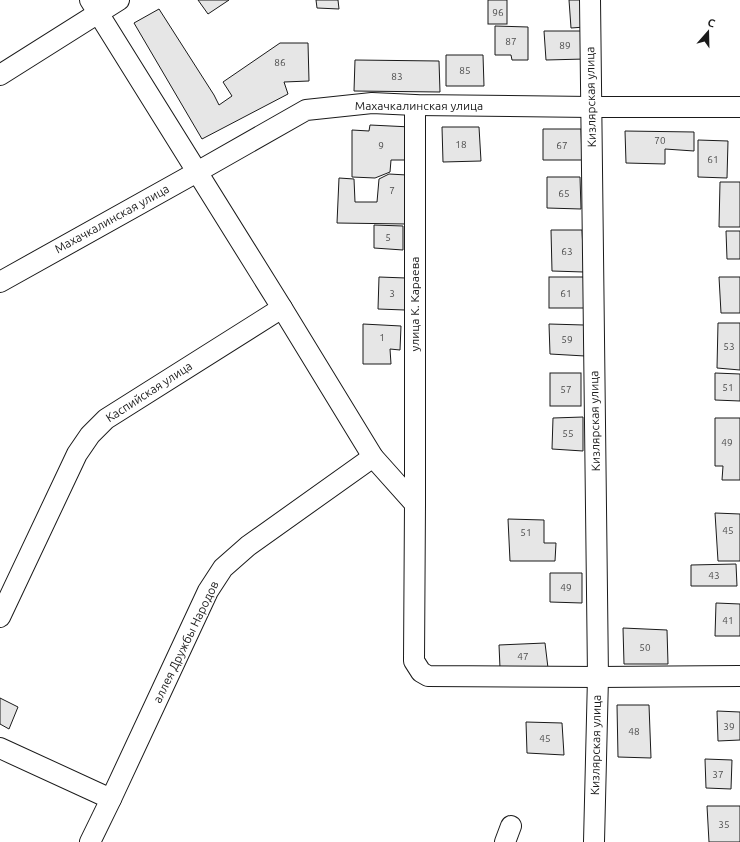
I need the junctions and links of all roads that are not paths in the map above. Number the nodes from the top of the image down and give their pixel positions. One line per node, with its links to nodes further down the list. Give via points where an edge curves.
1 (119, 0): 3 (street)
2 (590, 0): 6 (street, Кизлярская улица)
3 (94, 7): 4 (street); 8 (street)
4 (0, 75)
5 (415, 105): 6 (street, Махачкалинская улица); 8 (street, Махачкалинская улица, via 372,103 306,110); 12 (street, улица К. Караева)
6 (591, 107): 7 (street, Махачкалинская улица); 15 (street, Кизлярская улица)
7 (740, 107)
8 (197, 172): 9 (street, Махачкалинская улица); 10 (street)
9 (0, 282)
10 (282, 308): 11 (street); 13 (street, Каспийская улица, via 106,419 90,435 77,454)
11 (373, 457): 12 (street); 17 (street, аллея Дружбы Народов, via 248,546 223,568 208,591)
12 (414, 504): 15 (street, улица К. Караева, via 414,662 421,672 428,676)
13 (0, 617)
14 (740, 676): 15 (street, улица К. Караева)
15 (598, 677): 19 (street, Кизлярская улица)
16 (0, 748): 17 (street)
17 (111, 799): 18 (street, аллея Дружбы Народов)
18 (90, 842)
19 (594, 842)

